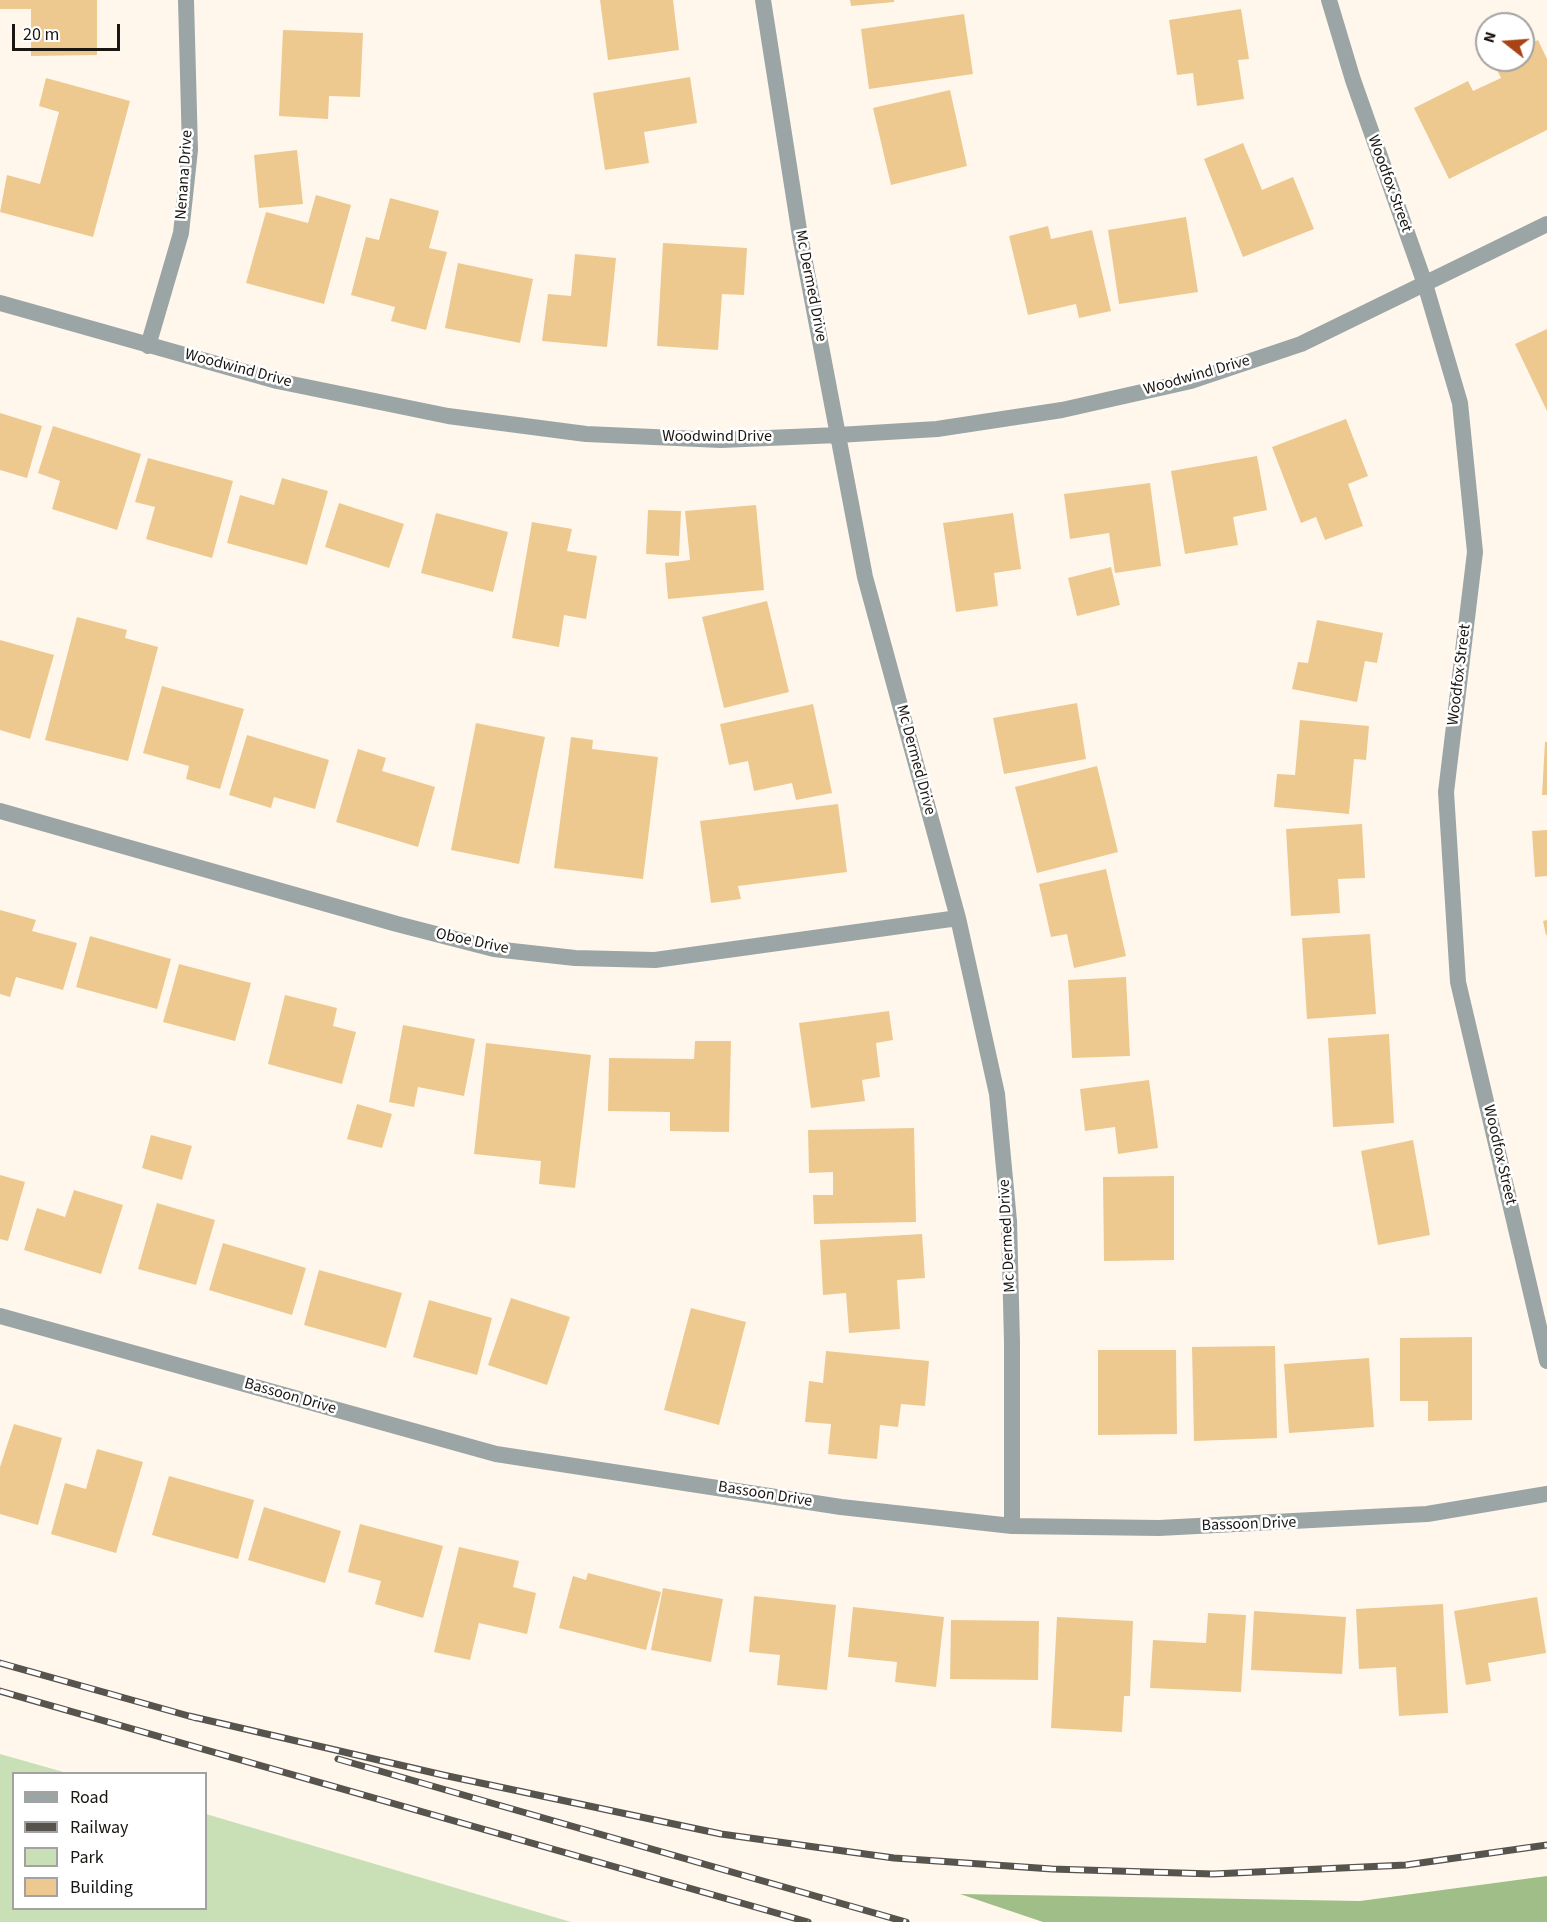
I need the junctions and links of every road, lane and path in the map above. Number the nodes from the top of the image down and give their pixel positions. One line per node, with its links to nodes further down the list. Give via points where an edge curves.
1 (186, 0): 7 (street, Nenana Drive, via 190,150 182,221)
2 (763, 0): 8 (street, Mc Dermed Drive, via 800,236)
3 (1329, 0): 5 (street, Woodfox Street)
4 (1547, 224): 5 (street, Woodwind Drive)
5 (1425, 284): 8 (street, Woodwind Drive, via 1300,344 1191,381 1062,410 937,429); 12 (street, Woodfox Street, via 1460,403 1475,552 1446,792 1458,982)
6 (0, 303): 7 (street, Woodwind Drive)
7 (148, 346): 8 (street, Woodwind Drive, via 277,381 436,413 586,434 721,440)
8 (838, 435): 10 (street, Mc Dermed Drive, via 865,576)
9 (0, 811): 10 (street, Oboe Drive, via 397,924 495,949 575,958 655,960)
10 (958, 918): 14 (street, Mc Dermed Drive, via 997,1094 1009,1221)
11 (0, 1316): 14 (street, Bassoon Drive, via 496,1454 842,1507)
12 (1547, 1361)
13 (1547, 1494): 14 (street, Bassoon Drive, via 1427,1514 1315,1522 1159,1528)
14 (1012, 1526)

